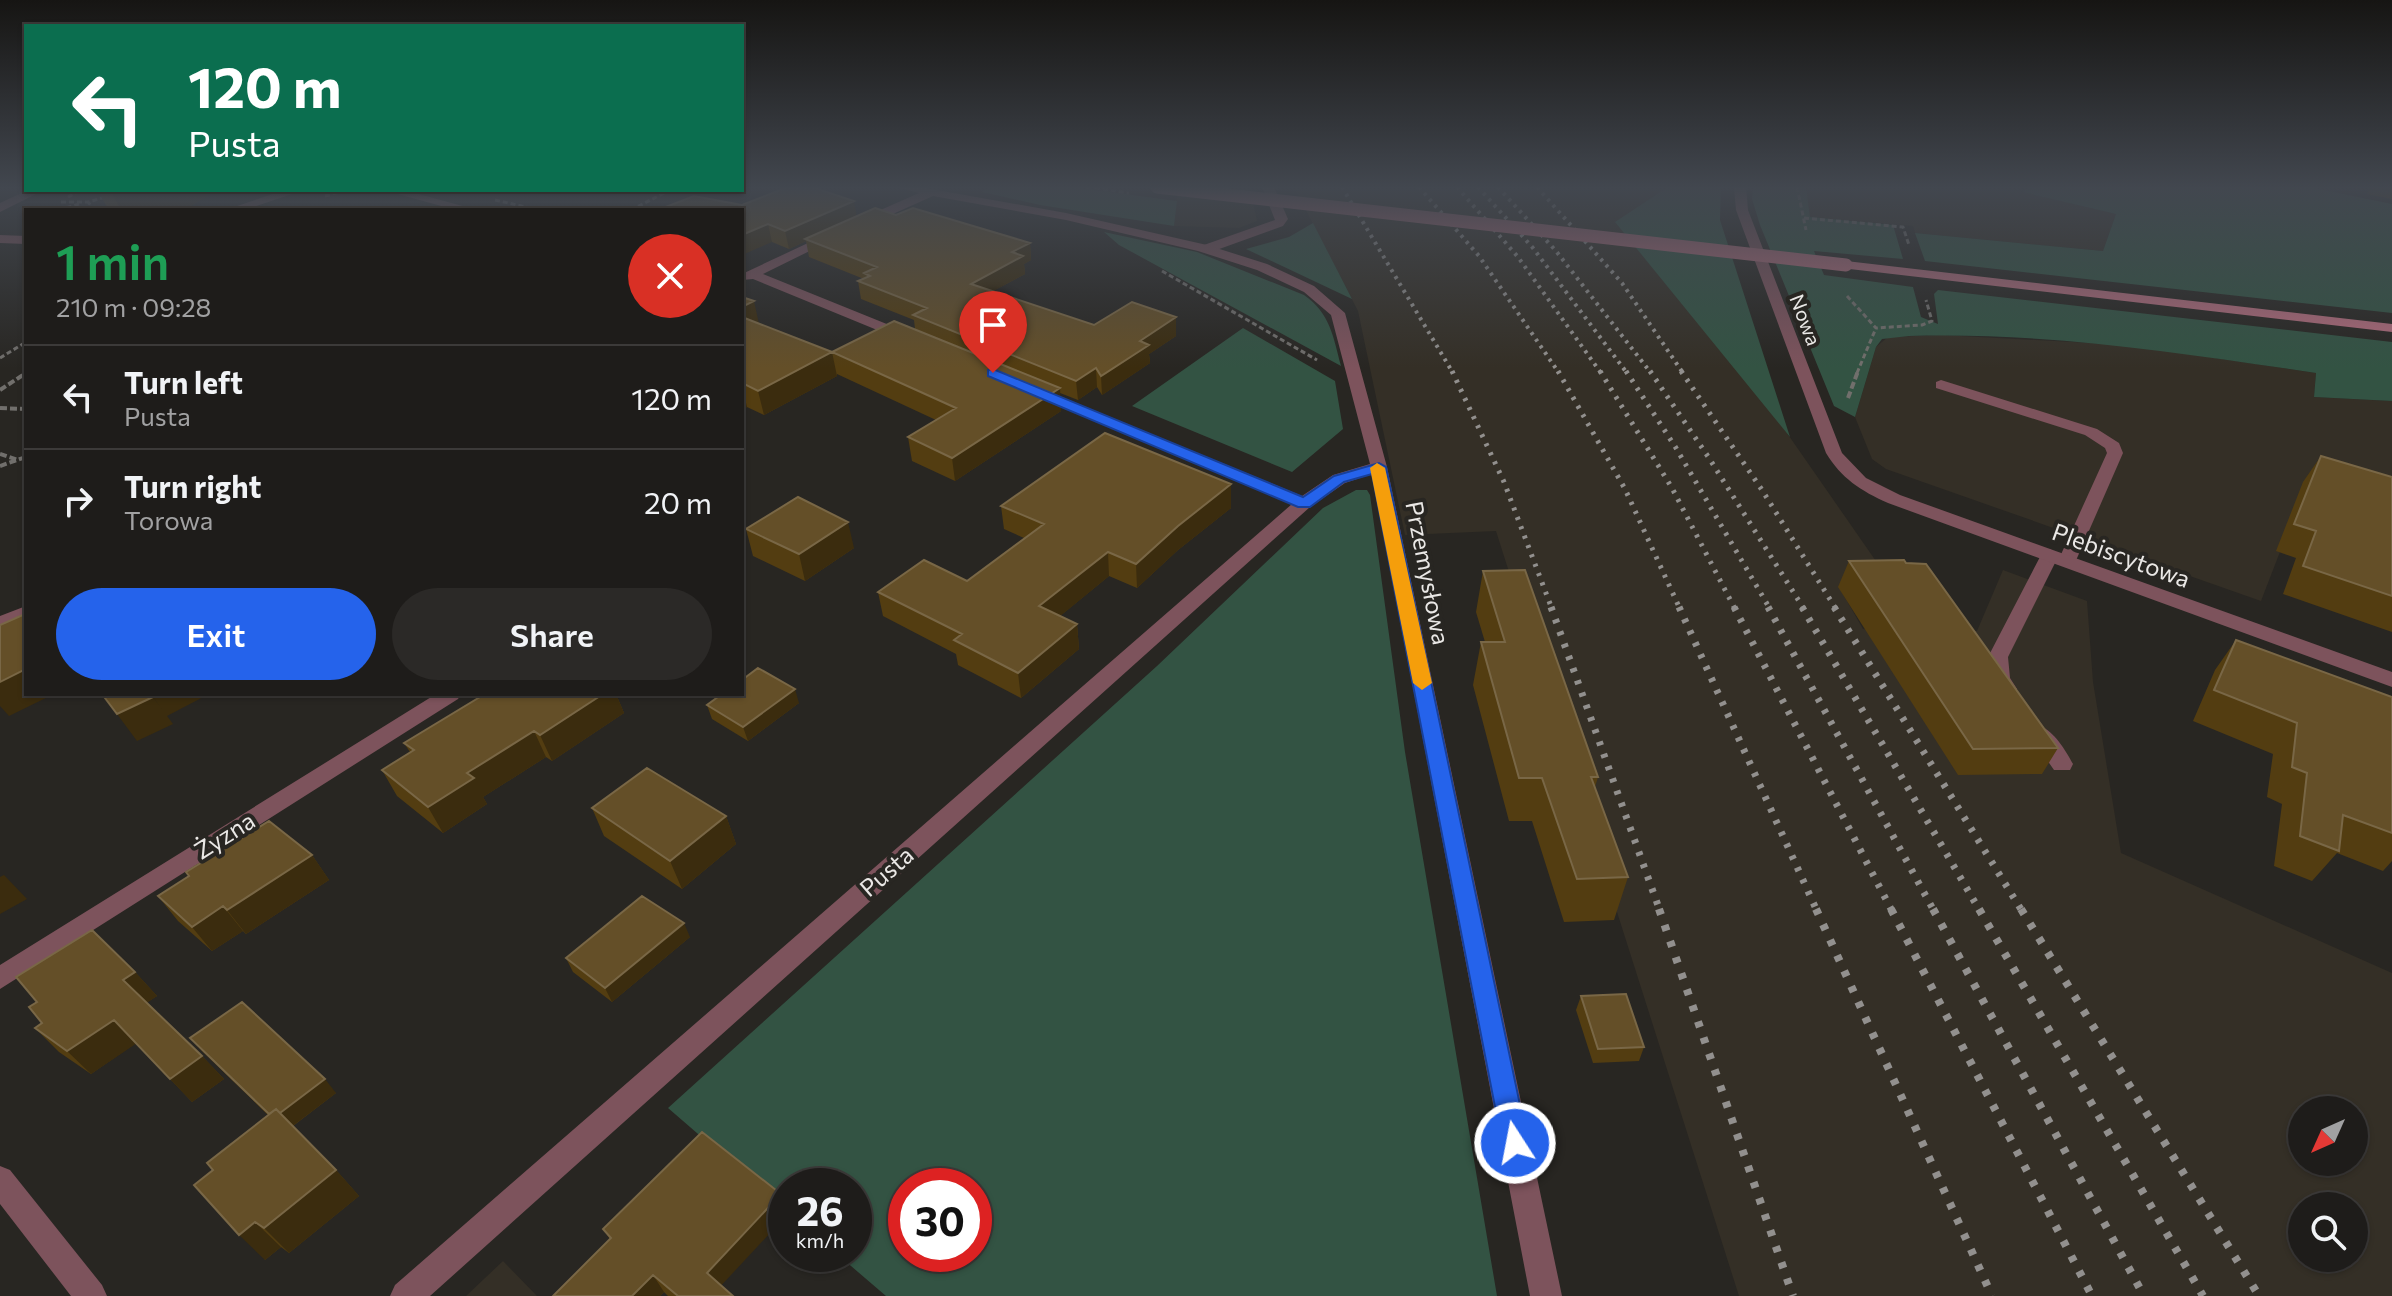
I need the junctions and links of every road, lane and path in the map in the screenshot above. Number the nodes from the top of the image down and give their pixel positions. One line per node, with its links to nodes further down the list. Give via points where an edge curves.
1 (811, 247): 8 (street)
2 (1200, 247): 6 (street, Przemysłowa)
3 (1210, 247): 6 (street)
4 (1691, 247): 10 (main road, bridge)
5 (1757, 247): 25 (street, Nowa)
6 (1206, 249): 15 (street, Przemysłowa, via 1283,276 1331,303 1344,325)
7 (1159, 269): 15 (path)
8 (747, 277): 12 (street)
9 (1876, 328): 19 (path)
10 (2392, 328)
11 (24, 343): 13 (path)
12 (922, 344)
13 (0, 358)
14 (24, 374): 18 (path)
15 (1357, 383): 27 (street, Przemysłowa)
16 (1021, 385): 28 (street)
17 (1941, 385): 29 (street, via 2091,432 2113,446 2115,453)
18 (0, 390)
19 (1846, 402)
20 (0, 408): 21 (path)
21 (24, 409)
22 (0, 454): 24 (path)
23 (24, 458): 24 (path)
24 (18, 460): 26 (path)
25 (1841, 465): 29 (street, Plebiscytowa, via 1869,488)
26 (0, 466)
27 (1379, 467): 28 (street, Pusta, via 1339,479); 39 (street, Przemysłowa)
28 (1304, 503): 38 (street, Pusta)
29 (2058, 558): 32 (street, Plebiscytowa); 34 (street, via 1998,657 2000,679)
30 (24, 613): 31 (street)
31 (0, 624)
32 (2392, 680)
33 (448, 696): 35 (street, Żyzna)
34 (2062, 764)
35 (0, 978)
36 (0, 1180): 37 (street)
37 (91, 1296)
38 (406, 1296)
39 (1546, 1296)

